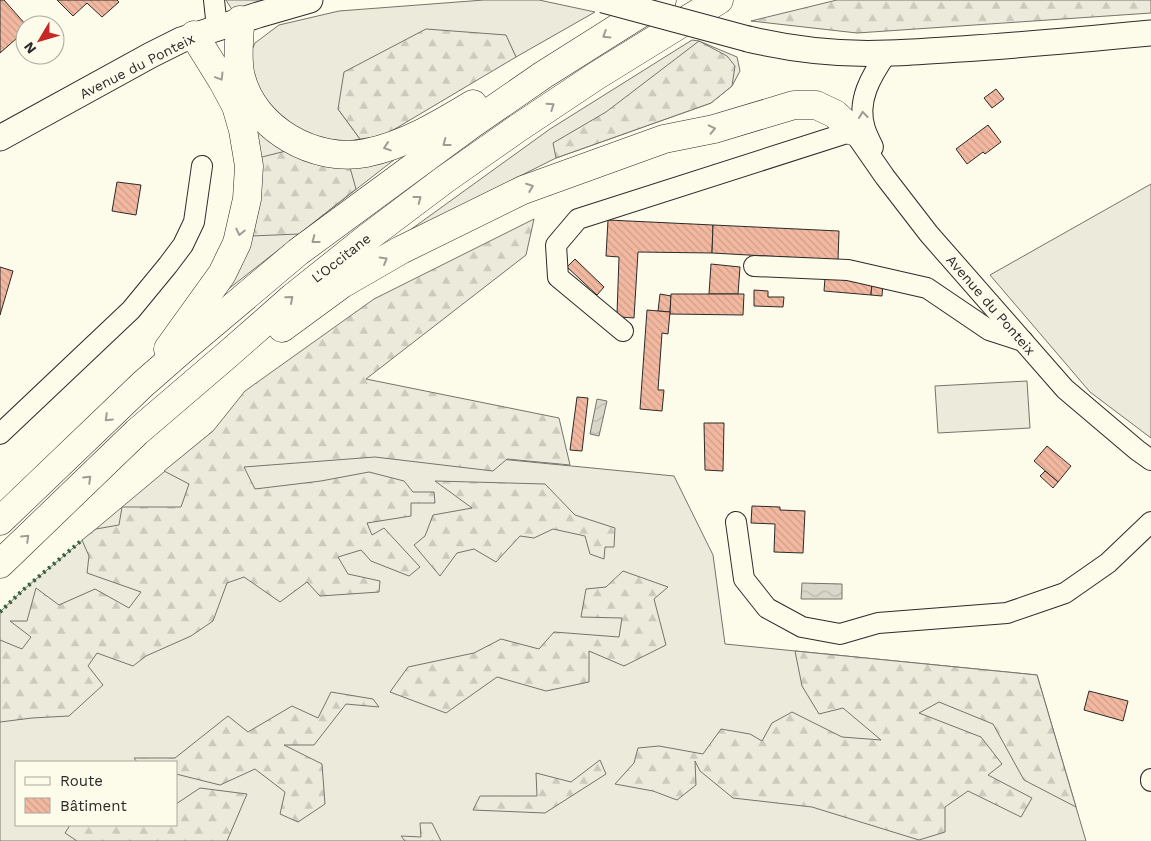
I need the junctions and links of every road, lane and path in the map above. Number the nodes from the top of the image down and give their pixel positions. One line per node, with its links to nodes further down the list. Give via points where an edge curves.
1 (214, 0): 6 (street)
2 (310, 0): 6 (main road, Avenue du Ponteix)
3 (603, 0): 8 (main road, bridge, via 786,47)
4 (662, 0): 9 (highway, one-way to 9)
5 (719, 0): 17 (highway, L'Occitane, one-way to 5, via 293,297 444,180 596,76)
6 (217, 28): 9 (highway, one-way to 6, via 507,84 414,137 388,147 366,153 328,153 294,141 260,114 246,94 238,55); 11 (main road, Avenue du Ponteix, via 181,40); 18 (highway, one-way to 18, via 222,80 236,106 243,130 249,166 247,199 237,243 222,274)
7 (1151, 33): 8 (main road)
8 (887, 54): 13 (street, one-way to 8, via 865,127 862,103 869,82)
9 (543, 74): 18 (highway, one-way to 18, via 298,252)
10 (853, 131): 13 (street, Avenue du Ponteix); 15 (street, via 578,219 556,245 558,277); 17 (highway, one-way to 10, via 257,346 342,284 401,250 532,186 664,138 714,129 794,105 816,105 836,114)
11 (0, 138)
12 (202, 166): 19 (street, via 194,222 168,265 131,310)
13 (885, 177): 16 (street, Avenue du Ponteix, via 929,234)
14 (754, 266): 16 (street, via 848,270 927,288 989,330)
15 (623, 331)
16 (1023, 341): 20 (street, Avenue du Ponteix, via 1065,389)
17 (227, 355): 24 (highway, L'Occitane, one-way to 17, via 137,432)
18 (143, 384): 21 (highway, one-way to 21)
19 (0, 434)
20 (1151, 460)
21 (0, 521)
22 (736, 522): 23 (street, via 744,579 767,608 802,627 840,634 878,623 1007,613 1066,593 1108,563)
23 (1151, 522)
24 (0, 564)

